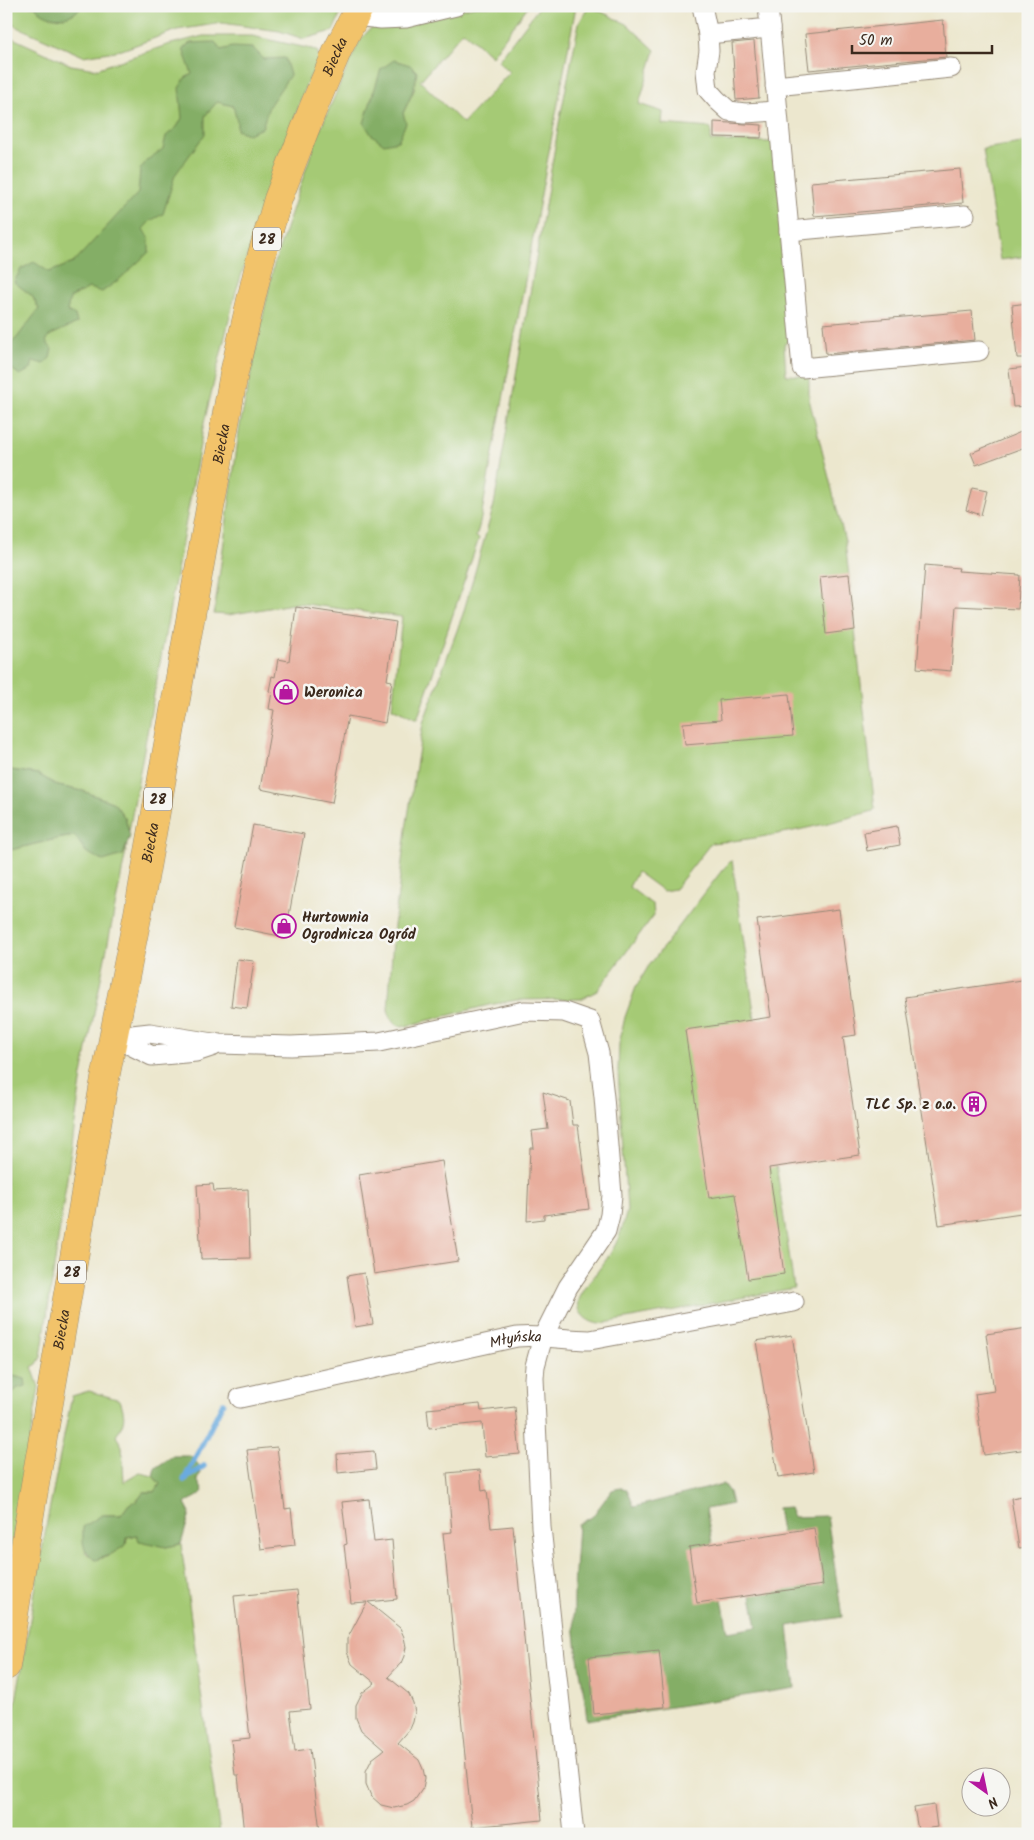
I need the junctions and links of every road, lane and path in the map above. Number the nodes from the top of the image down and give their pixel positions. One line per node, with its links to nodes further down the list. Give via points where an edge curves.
1 (456, 6): 4 (street, via 406,18 381,18)
2 (702, 6): 6 (street)
3 (768, 6): 5 (street)
4 (357, 11): 13 (main road, Biecka / 28, via 312,110 278,199 247,317 234,373)
5 (770, 28): 6 (street); 8 (street)
6 (708, 34): 9 (street, via 708,90 717,100 729,111)
7 (951, 68): 8 (street)
8 (775, 86): 9 (street)
9 (778, 110): 11 (street)
10 (965, 215): 11 (street)
11 (789, 231): 12 (street, via 802,368)
12 (978, 351)
13 (114, 1037): 15 (street, via 150,1033 220,1044 291,1046 379,1042 524,1011 564,1012 590,1021 599,1054 604,1097 612,1194 610,1215 606,1231 568,1288); 17 (main road, Biecka / 28)
14 (794, 1302): 15 (street, Młyńska, via 590,1340)
15 (543, 1337): 16 (street, Młyńska, via 517,1337); 18 (street, via 534,1378 540,1527)
16 (240, 1398)
17 (6, 1666)
18 (574, 1834)

